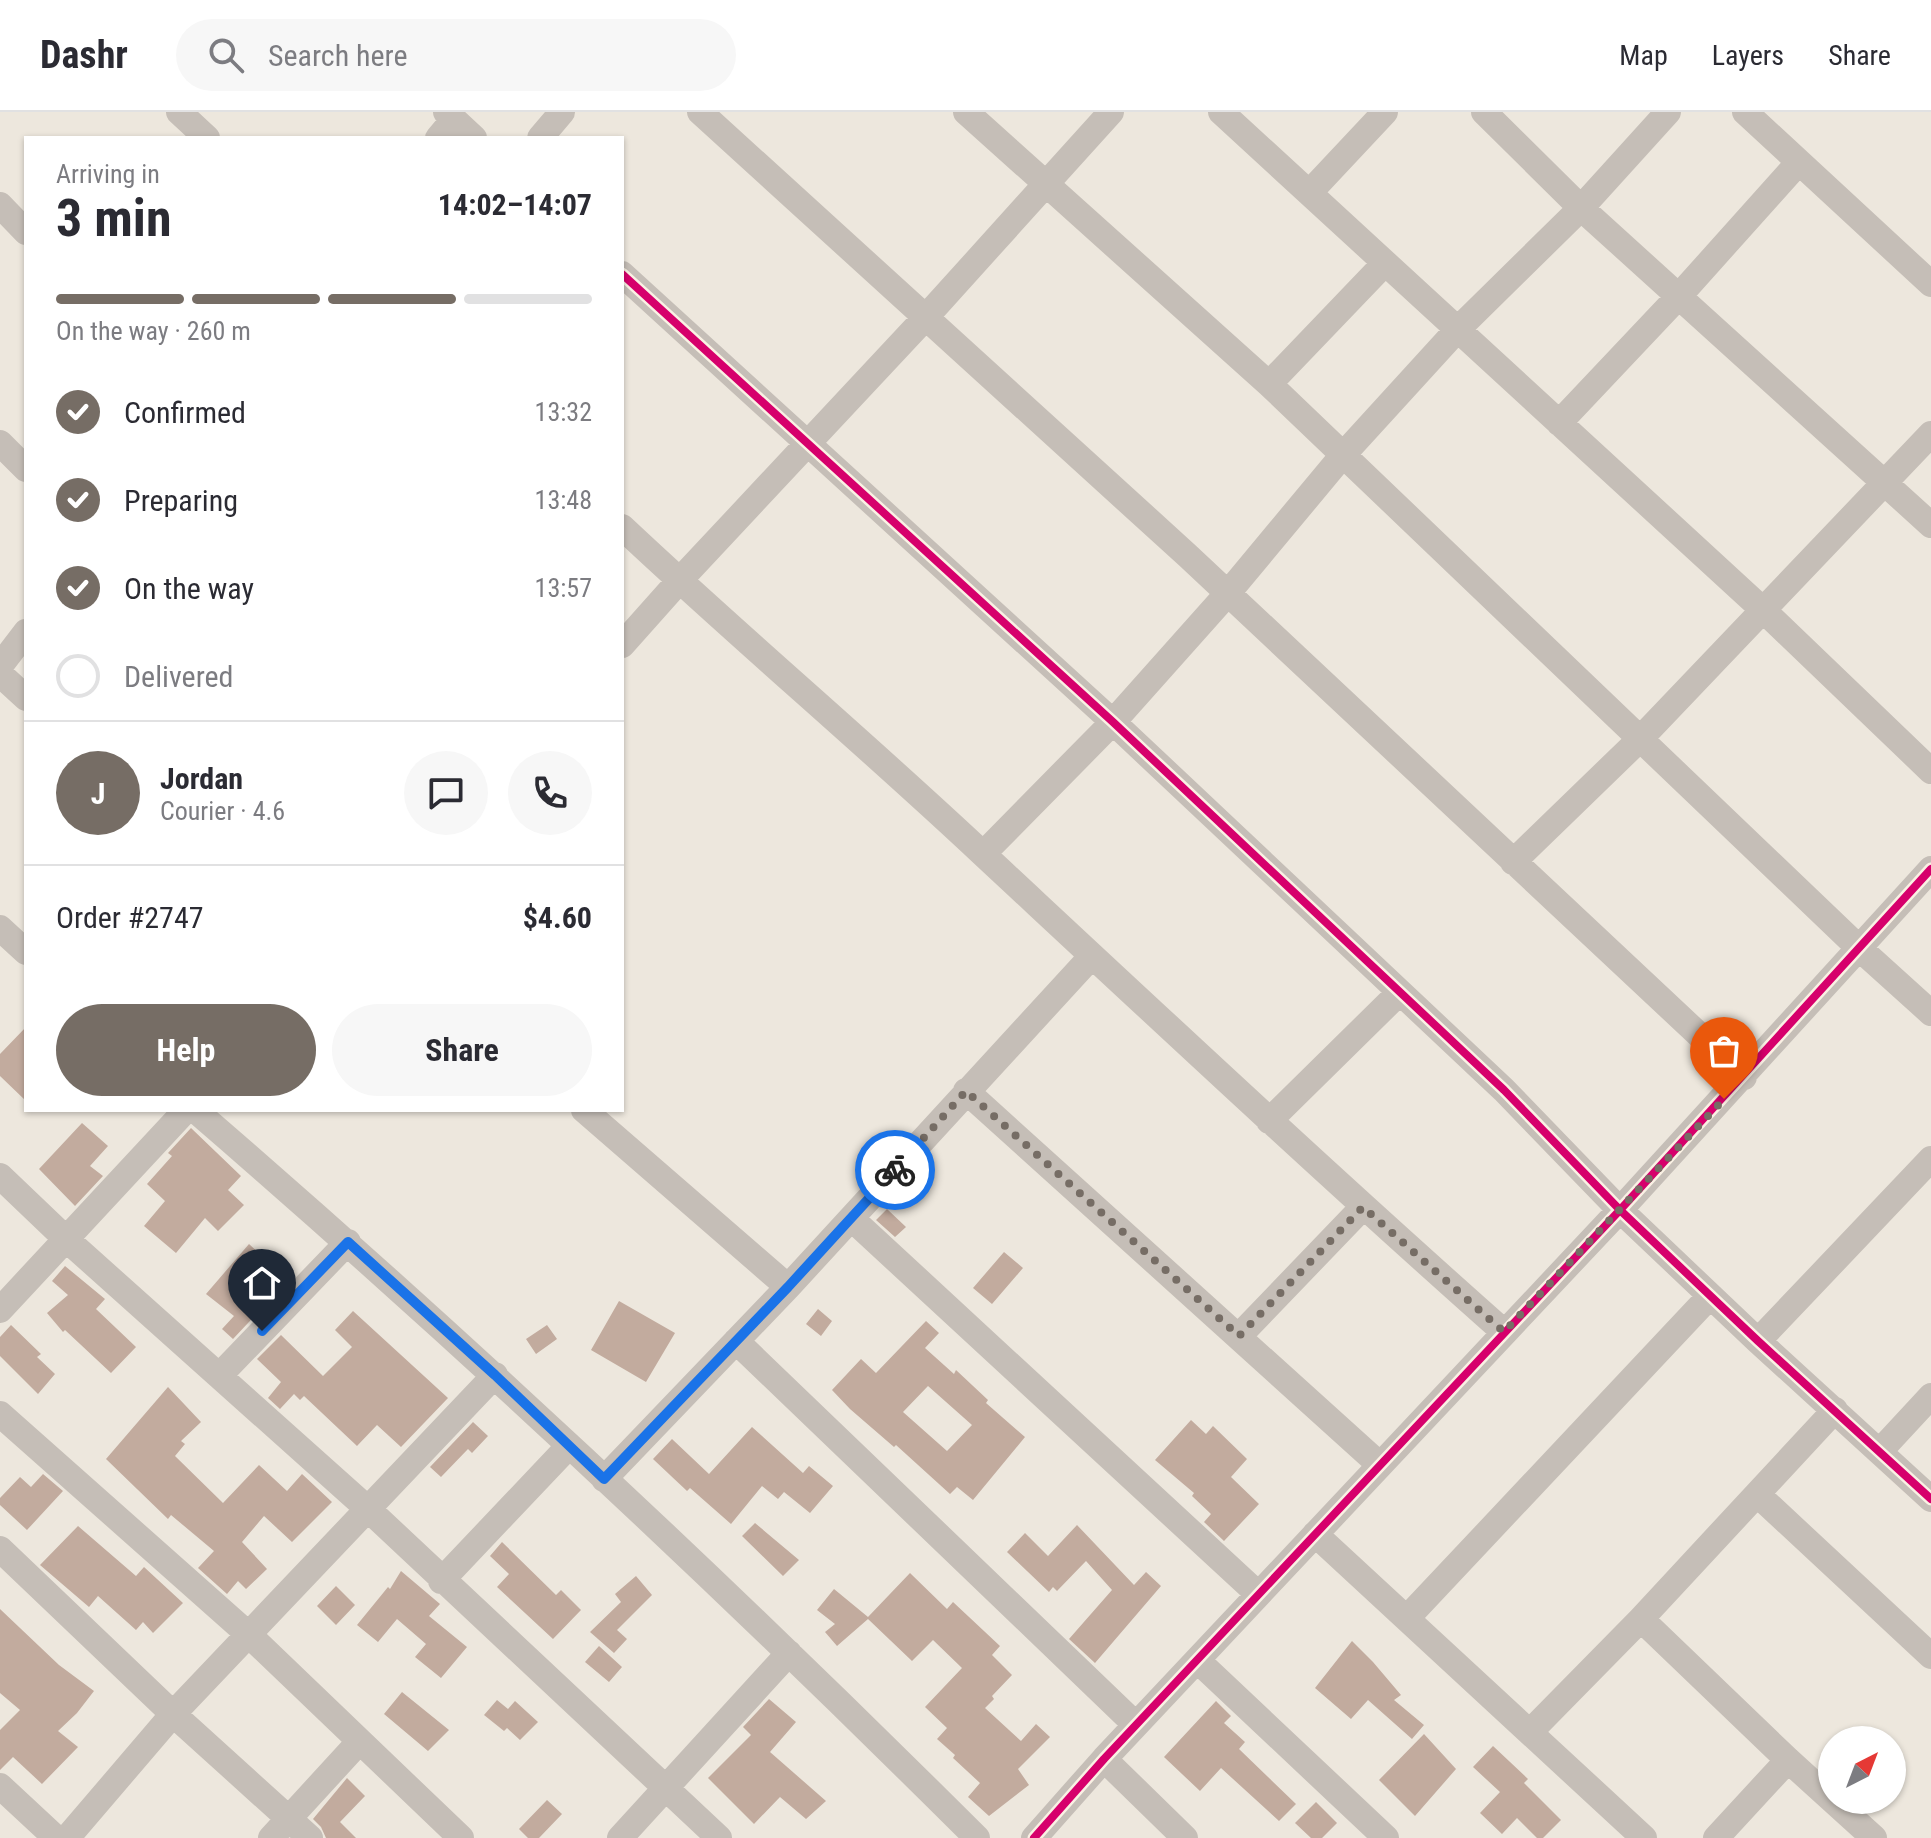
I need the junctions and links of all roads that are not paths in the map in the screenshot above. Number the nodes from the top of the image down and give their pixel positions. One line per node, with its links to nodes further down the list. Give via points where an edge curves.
1 (179, 112): 12 (street)
2 (562, 112): 14 (street)
3 (700, 112): 25 (street)
4 (966, 112): 16 (street)
5 (1111, 112): 16 (street)
6 (1221, 112): 17 (street)
7 (1385, 112): 17 (street)
8 (1484, 112): 19 (street)
9 (1668, 112): 19 (street)
10 (1745, 112): 15 (street)
11 (446, 123): 13 (street)
12 (205, 136)
13 (470, 136)
14 (542, 136)
15 (1799, 162): 23 (street); 24 (street)
16 (1045, 184): 25 (street); 27 (street)
17 (1310, 192): 21 (street)
18 (0, 205): 20 (street)
19 (1581, 208): 24 (street); 26 (street)
20 (24, 230)
21 (1385, 263): 26 (street); 27 (street)
22 (624, 276): 31 (street)
23 (1931, 284)
24 (1679, 296): 28 (street); 34 (street)
25 (925, 318): 31 (street); 38 (street)
26 (1457, 330): 28 (street); 32 (street)
27 (1269, 384): 32 (street)
28 (1559, 423): 39 (street)
29 (1931, 434): 34 (street)
30 (0, 443): 33 (street)
31 (808, 444): 37 (street); 45 (street)
32 (1342, 456): 38 (street); 46 (street)
33 (24, 467)
34 (1886, 483): 35 (street); 39 (street)
35 (1931, 525)
36 (624, 529): 37 (street)
37 (679, 581): 41 (street); 48 (street)
38 (1228, 593): 45 (street); 49 (street)
39 (1762, 609): 46 (street); 47 (street)
40 (24, 635): 42 (street)
41 (624, 643)
42 (0, 666)
43 (0, 674): 44 (street)
44 (24, 696)
45 (1113, 722): 48 (street); 55 (street)
46 (1641, 738): 49 (street); 52 (street)
47 (1931, 771)
48 (983, 854): 54 (street)
49 (1513, 862): 57 (street)
50 (1931, 869): 52 (street)
51 (0, 928): 53 (street)
52 (1859, 948): 56 (street); 57 (street)
53 (24, 950)
54 (1091, 957): 58 (street); 62 (street)
55 (1400, 992): 62 (street); 66 (street)
56 (1931, 1013)
57 (1744, 1077): 66 (street)
58 (966, 1091): 67 (street); 74 (street)
59 (184, 1112): 68 (street)
60 (197, 1112): 69 (street)
61 (586, 1112): 70 (street)
62 (1269, 1121): 65 (street)
63 (1931, 1159): 76 (street)
64 (0, 1176): 68 (street)
65 (1363, 1207): 73 (street); 74 (street)
66 (1620, 1210): 71 (street); 73 (street)
67 (852, 1219): 70 (street); 92 (street)
68 (66, 1239): 72 (street); 78 (street)
69 (348, 1242): 77 (street); 78 (street)
70 (788, 1287): 75 (street)
71 (1710, 1296): 76 (street); 93 (street)
72 (0, 1310)
73 (1504, 1332): 84 (street)
74 (1239, 1336): 84 (street)
75 (736, 1341): 85 (street); 100 (street)
76 (1758, 1341): 80 (street)
77 (495, 1375): 82 (street); 88 (street)
78 (219, 1376): 88 (street)
79 (1931, 1396): 83 (street)
80 (1835, 1410): 83 (street); 86 (street)
81 (0, 1414): 95 (street)
82 (568, 1447): 85 (street); 91 (street)
83 (1880, 1451): 87 (street)
84 (1380, 1465): 89 (street)
85 (604, 1479): 96 (street)
86 (1758, 1495): 94 (street); 97 (street)
87 (1931, 1499)
88 (369, 1510): 91 (street); 95 (street)
89 (1315, 1534): 92 (street); 93 (street)
90 (0, 1549): 99 (street)
91 (441, 1581): 106 (street)
92 (1258, 1594): 98 (street)
93 (1407, 1618): 101 (street)
94 (1641, 1619): 101 (street); 104 (street)
95 (248, 1634): 99 (street); 102 (street)
96 (789, 1653): 106 (street); 115 (street)
97 (1931, 1656)
98 (1197, 1660): 100 (street); 118 (street)
99 (173, 1714): 107 (street); 109 (street)
100 (1136, 1725): 103 (street)
101 (1531, 1731): 119 (street)
102 (359, 1742): 107 (street); 112 (street)
103 (1104, 1759): 116 (street); 117 (street)
104 (1788, 1760): 120 (street); 121 (street)
105 (0, 1786): 108 (street)
106 (665, 1787): 113 (street); 114 (street)
107 (290, 1818): 110 (street); 111 (street)
108 (56, 1838)
109 (67, 1838)
110 (271, 1838)
111 (310, 1838)
112 (461, 1838)
113 (620, 1838)
114 (719, 1838)
115 (977, 1838)
116 (1034, 1838)
117 (1185, 1838)
118 (1386, 1838)
119 (1644, 1838)
120 (1716, 1838)
121 (1874, 1838)

